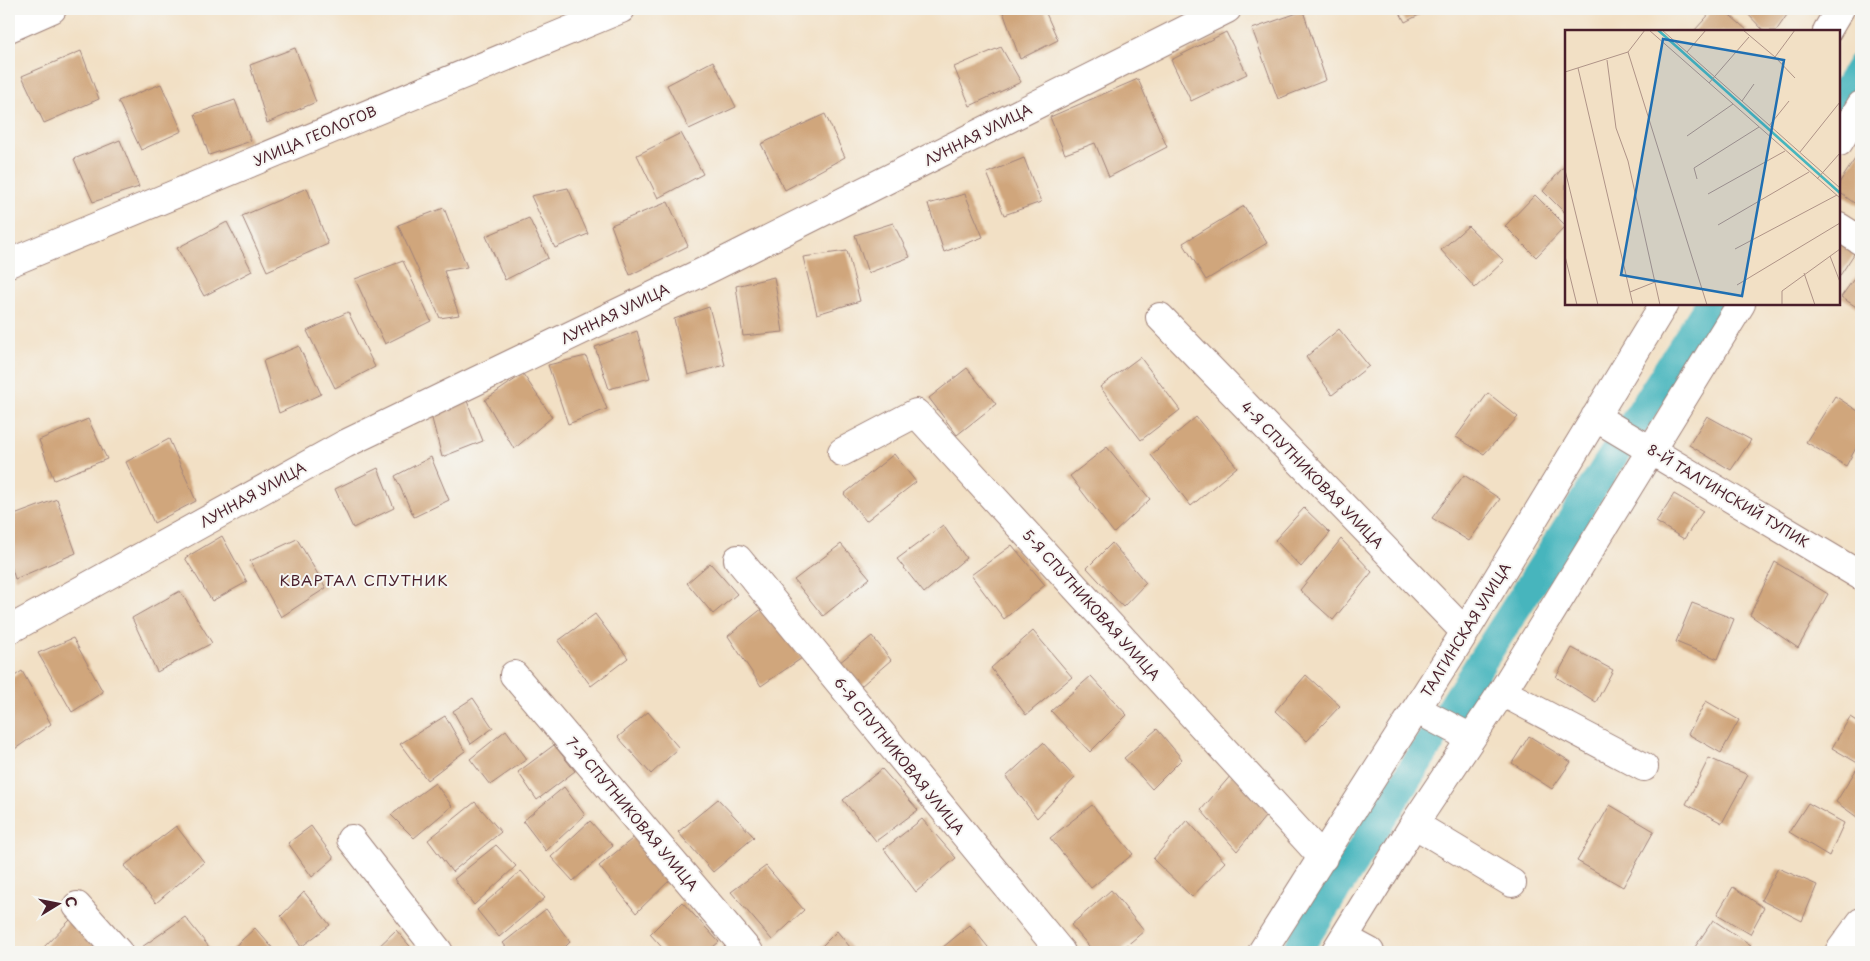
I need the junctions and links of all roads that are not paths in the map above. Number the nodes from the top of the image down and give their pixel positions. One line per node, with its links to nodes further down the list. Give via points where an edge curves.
1 (52, 9): 5 (street)
2 (621, 9): 11 (street, УЛИЦА ГЕОЛОГОВ)
3 (1226, 9): 20 (street, ЛУННАЯ УЛИЦА, via 715,266 345,444)
4 (1840, 9): 6 (street)
5 (9, 28)
6 (1828, 30)
7 (1861, 105): 8 (street)
8 (1840, 140)
9 (1840, 228): 10 (street)
10 (1861, 241)
11 (9, 264)
12 (1663, 305): 15 (street, ТАЛГИНСКАЯ УЛИЦА)
13 (1740, 305): 16 (street)
14 (1160, 317): 21 (street, 4-Я СПУТНИКОВАЯ УЛИЦА)
15 (1603, 421): 16 (street, 8-Й ТАЛГИНСКИЙ ТУПИК); 21 (street, ТАЛГИНСКАЯ УЛИЦА)
16 (1648, 447): 19 (street, 8-Й ТАЛГИНСКИЙ ТУПИК); 23 (street)
17 (842, 452): 29 (street, 5-Я СПУТНИКОВАЯ УЛИЦА, via 916,413)
18 (738, 559): 37 (street, 6-Я СПУТНИКОВАЯ УЛИЦА)
19 (1861, 576)
20 (9, 630)
21 (1465, 632): 24 (street, ТАЛГИНСКАЯ УЛИЦА)
22 (514, 675): 36 (street, 7-Я СПУТНИКОВАЯ УЛИЦА)
23 (1502, 692): 25 (street); 26 (street)
24 (1420, 711): 25 (street); 29 (street, ТАЛГИНСКАЯ УЛИЦА)
25 (1465, 735): 27 (street)
26 (1644, 767)
27 (1414, 824): 30 (street); 33 (street)
28 (351, 840): 35 (street)
29 (1323, 858): 38 (street, ТАЛГИНСКАЯ УЛИЦА)
30 (1512, 883)
31 (77, 906): 34 (street)
32 (1861, 922): 40 (street)
33 (1339, 945): 39 (street)
34 (118, 952)
35 (439, 952)
36 (749, 952)
37 (1061, 952)
38 (1262, 952)
39 (1370, 952)
40 (1840, 952)

